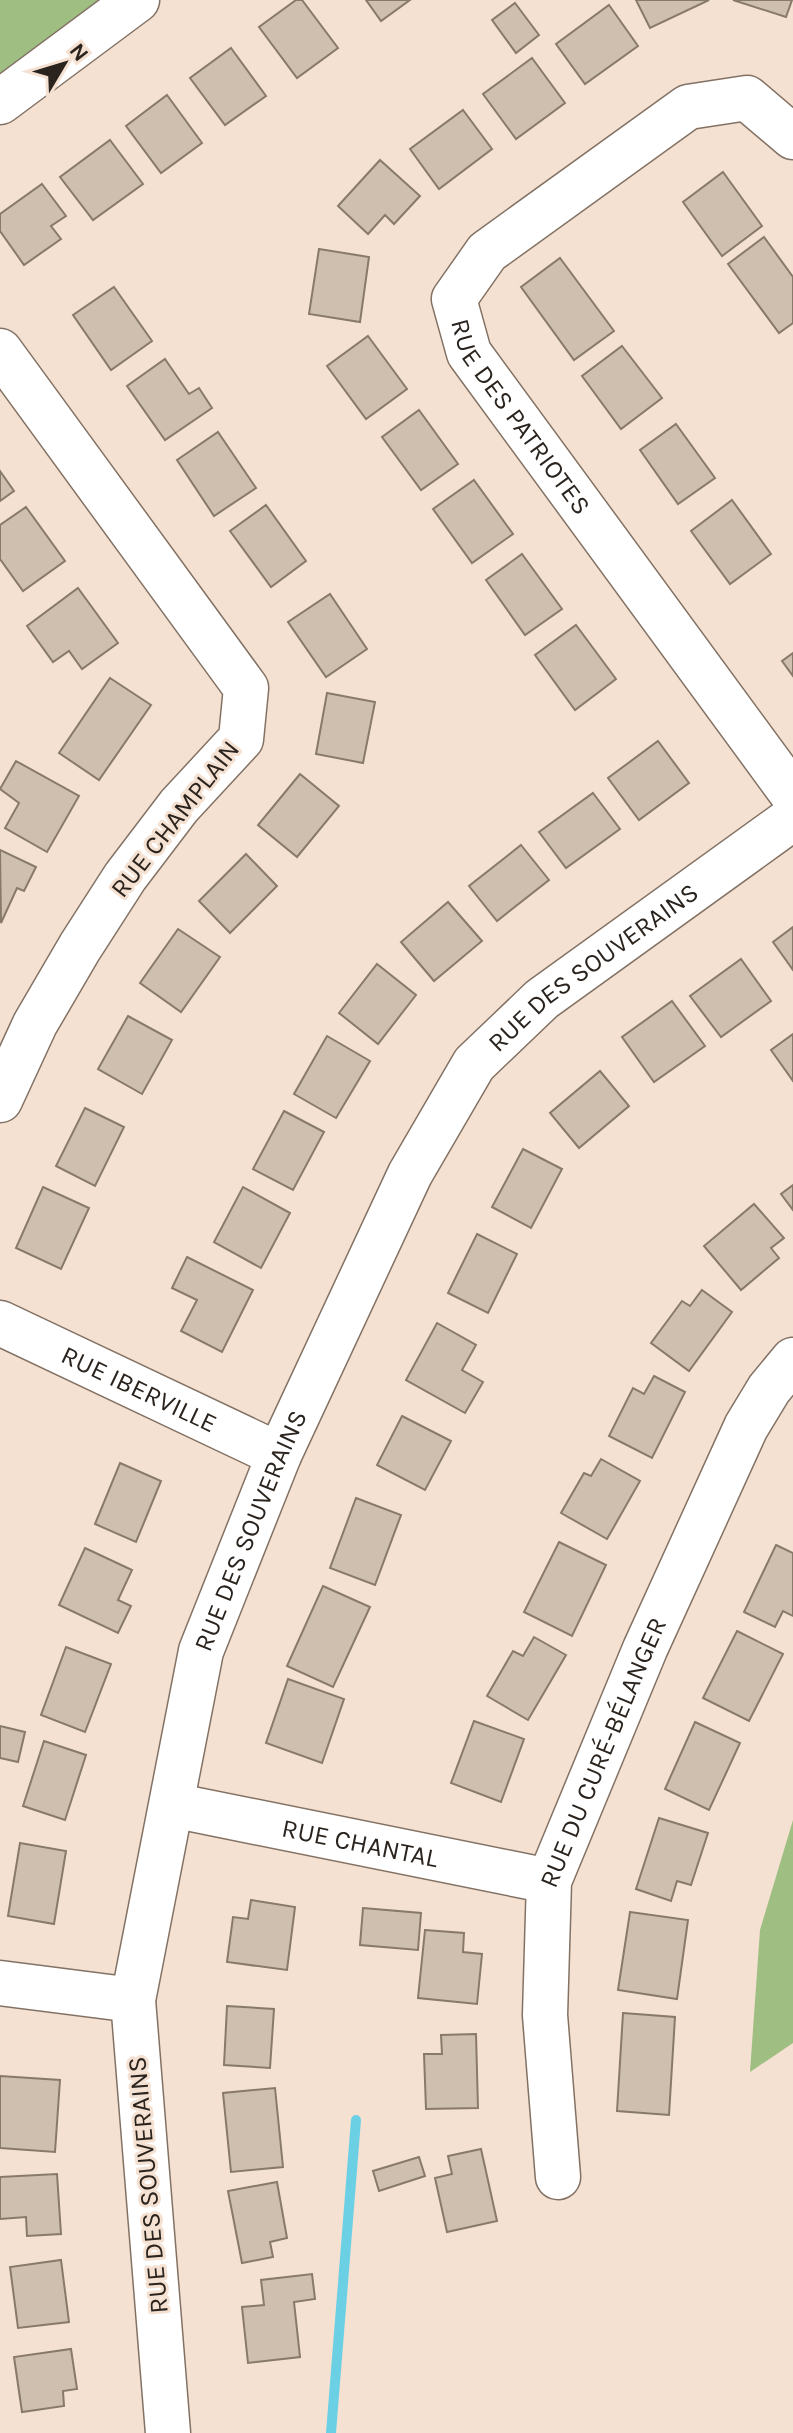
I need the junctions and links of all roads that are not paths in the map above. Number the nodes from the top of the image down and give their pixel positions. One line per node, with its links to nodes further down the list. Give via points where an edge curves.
1 (137, 0): 2 (street)
2 (0, 102)
3 (793, 137): 5 (street, RUE DES PATRIOTES, via 747,98 688,107 487,252 454,299 469,353)
4 (0, 351): 7 (street, RUE CHAMPLAIN, via 246,688 241,739 179,806 125,877 35,1024)
5 (793, 795)
6 (793, 818): 10 (street, RUE DES SOUVERAINS, via 542,999 474,1064 410,1174)
7 (0, 1100)
8 (0, 1323): 10 (street, RUE IBERVILLE)
9 (793, 1360): 12 (street, RUE DU CURÉ-BÉLANGER, via 746,1427 645,1649)
10 (279, 1455): 11 (street, RUE DES SOUVERAINS, via 201,1651)
11 (172, 1805): 12 (street, RUE CHANTAL); 14 (street, RUE DES SOUVERAINS)
12 (549, 1881): 15 (street, RUE DU CURÉ-BÉLANGER, via 545,2015)
13 (0, 1983): 14 (street)
14 (133, 2000): 16 (street, RUE DES SOUVERAINS)
15 (558, 2177)
16 (168, 2433)

